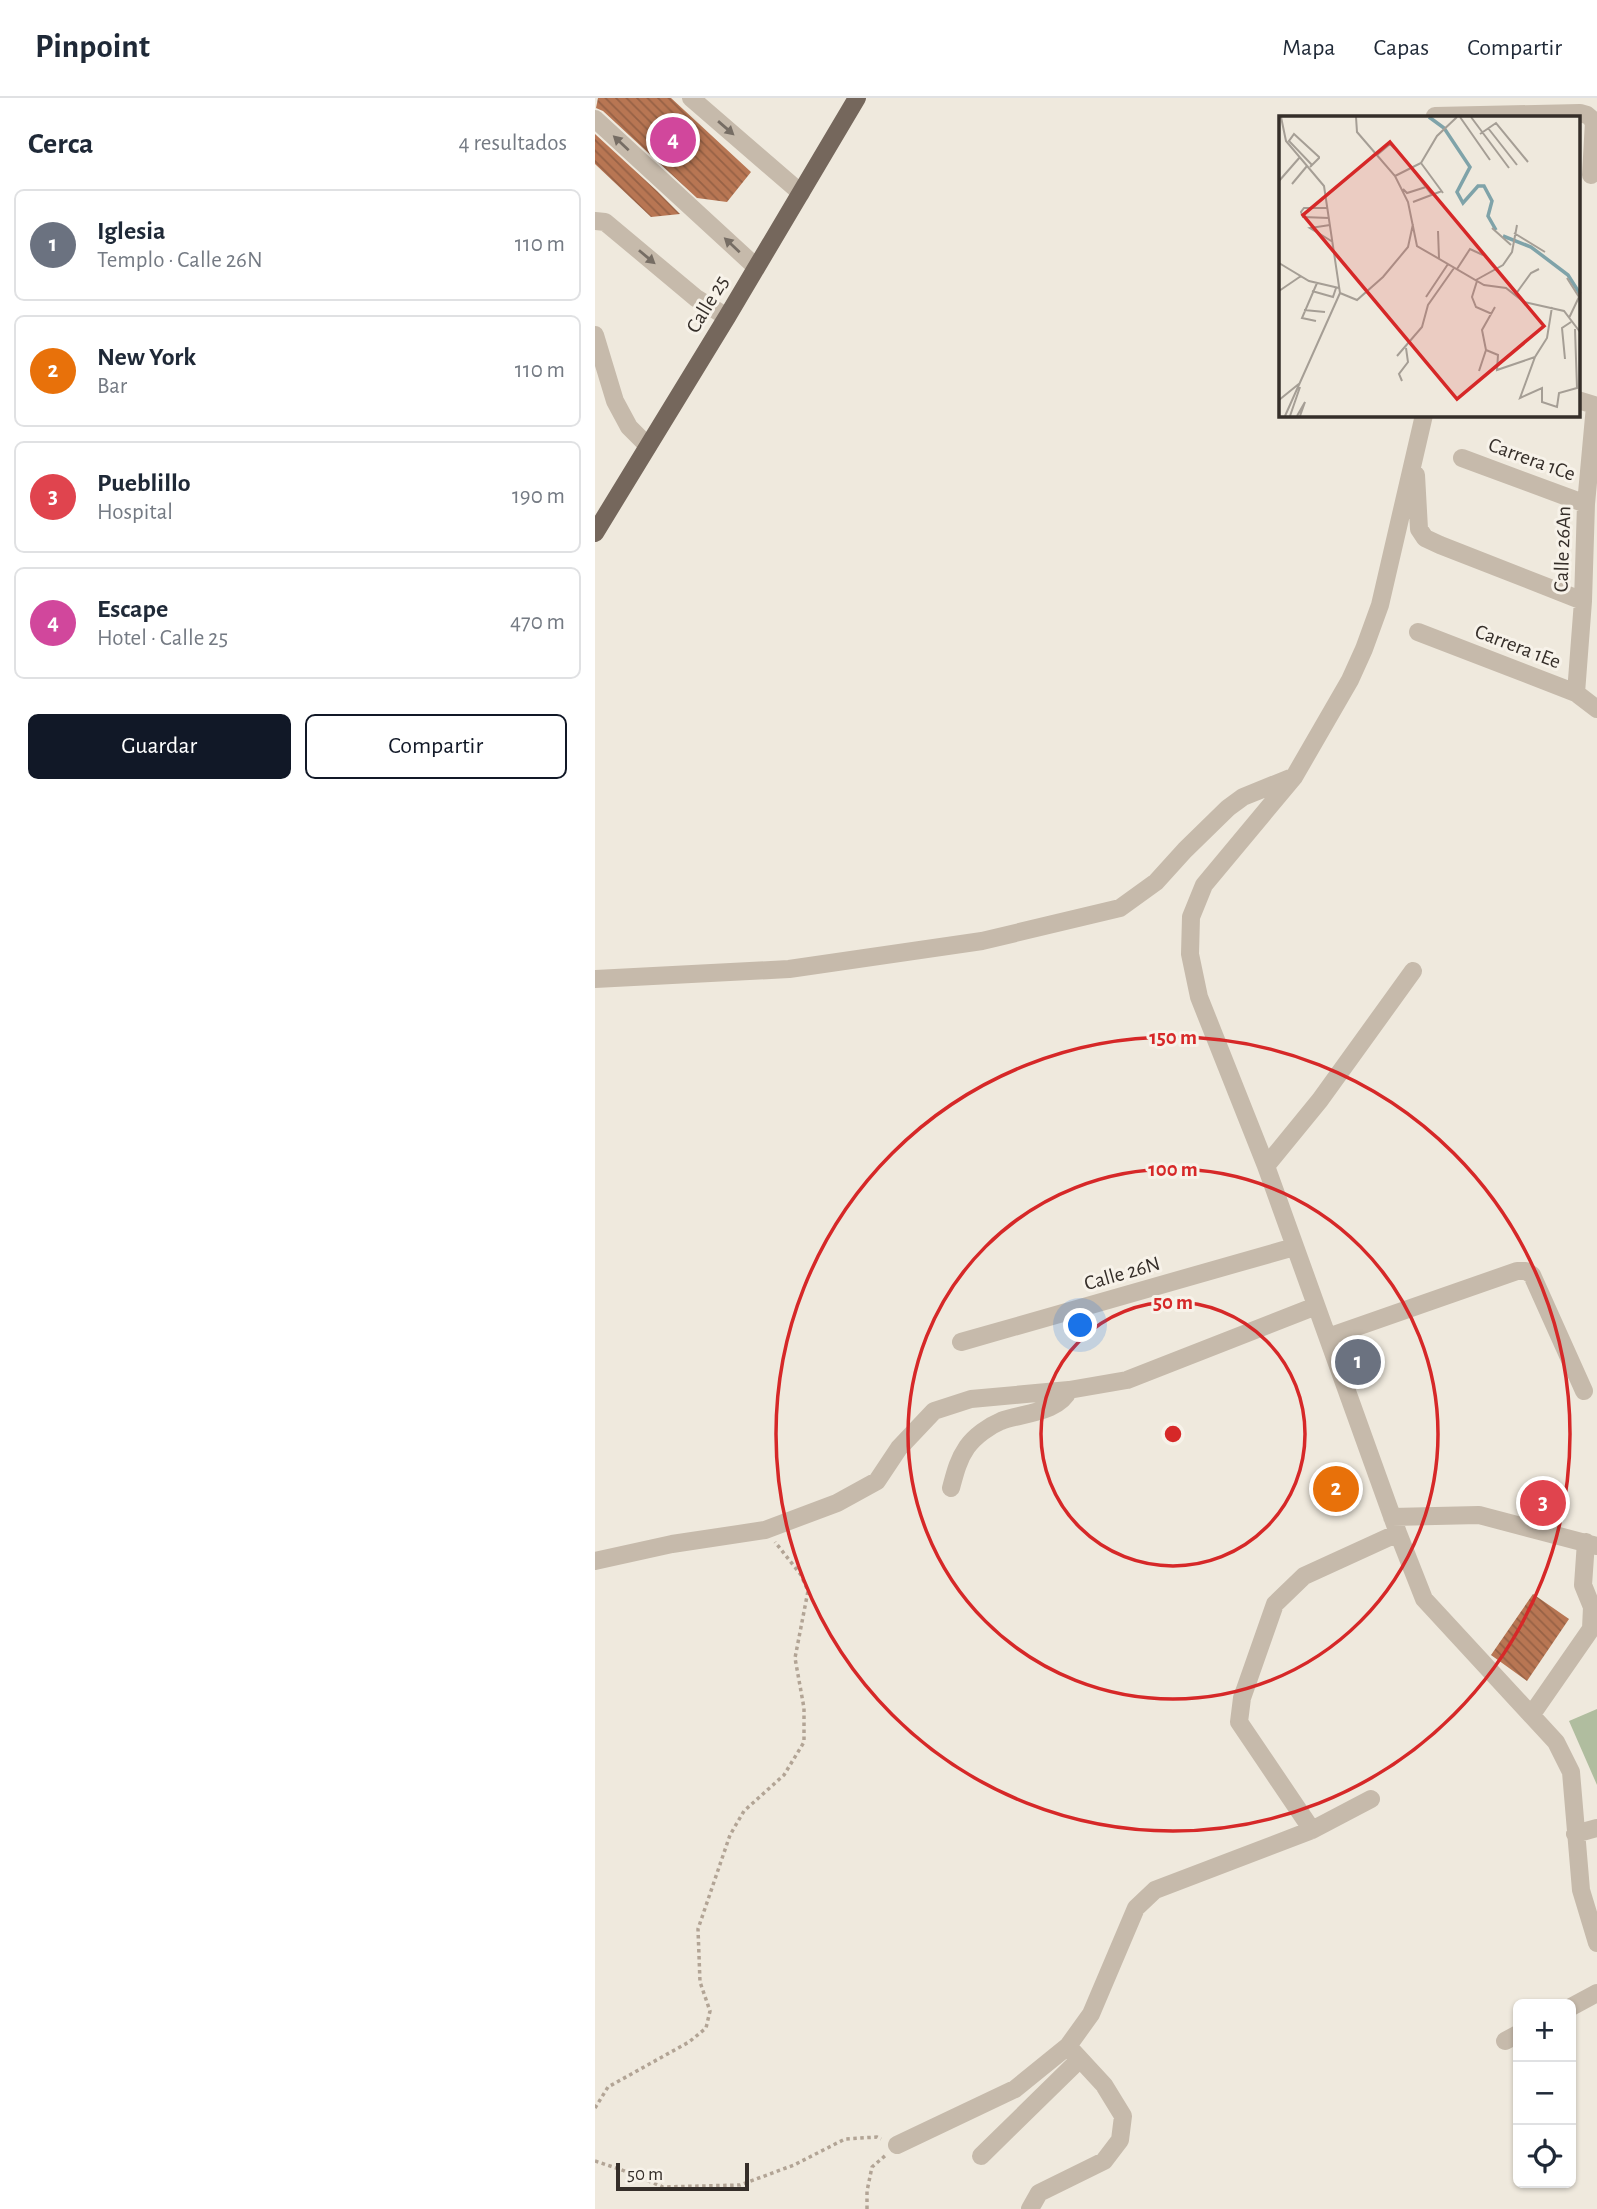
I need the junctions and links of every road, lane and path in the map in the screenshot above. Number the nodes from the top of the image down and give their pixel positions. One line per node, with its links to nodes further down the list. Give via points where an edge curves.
1 (691, 98): 7 (street, one-way to 7)
2 (857, 98): 7 (main road, Calle 25)
3 (1435, 110): 4 (street)
4 (1511, 116): 6 (street, via 1587,115 1594,121)
5 (595, 119): 9 (street, one-way to 5)
6 (1591, 175)
7 (800, 192): 9 (main road, Calle 25)
8 (595, 221): 10 (street, one-way to 10, via 605,222 696,298)
9 (756, 267): 10 (main road, Calle 25)
10 (726, 317): 15 (main road, Calle 25)
11 (595, 335): 15 (street, via 615,401 629,427)
12 (1579, 400): 13 (street)
13 (1596, 406): 18 (street, Calle 26An)
14 (1424, 416): 16 (street)
15 (648, 446): 19 (main road, Calle 25)
16 (1415, 454): 20 (street, via 1419,529 1426,538); 24 (street, via 1380,605 1364,649)
17 (1462, 458): 18 (street, Carrera 1Ce)
18 (1586, 504): 20 (street, Calle 26An)
19 (595, 533)
20 (1583, 601): 22 (street, Calle 26An)
21 (1418, 632): 22 (street, Carrera 1Ee)
22 (1576, 694): 23 (street, Carrera 1Ee)
23 (1597, 709)
24 (1294, 777): 26 (street, via 1235,802 1156,882 1120,908 982,941 789,969); 27 (street, via 1204,885 1191,917 1190,954 1199,997)
25 (1413, 971): 27 (street)
26 (595, 979)
27 (1266, 1166): 28 (street)
28 (1294, 1247): 29 (street); 31 (street, Calle 26N)
29 (1316, 1306): 30 (street); 32 (street, via 1127,1380)
30 (1328, 1337): 33 (street, via 1526,1271 1532,1275); 35 (street)
31 (961, 1342)
32 (1069, 1390): 34 (street, via 1058,1404 988,1427 968,1446); 36 (street, via 971,1399 935,1412 899,1448 877,1481 838,1503)
33 (1584, 1391)
34 (951, 1488)
35 (1395, 1525): 37 (street, via 1479,1515); 39 (street, via 1424,1599); 42 (street, via 1304,1576 1275,1604 1242,1698 1239,1721)
36 (765, 1530): 38 (street); 49 (path, via 808,1591 795,1658 804,1708 804,1742 784,1775 744,1811 730,1835 698,1929 700,1982 711,2011 706,2028 608,2087)
37 (1591, 1544): 39 (street, via 1583,1585 1592,1607 1591,1629)
38 (595, 1561)
39 (1532, 1714): 43 (street, via 1556,1742 1571,1773)
40 (1371, 1799): 42 (street)
41 (1597, 1828): 43 (street)
42 (1312, 1830): 47 (street, via 1155,1890 1136,1908 1091,2014)
43 (1575, 1834): 44 (street, via 1581,1890)
44 (1596, 1940)
45 (1597, 1993): 46 (street)
46 (1576, 2004)
47 (1067, 2046): 48 (street); 50 (street, via 1015,2090)
48 (1080, 2059): 51 (street); 54 (street, via 1104,2085 1122,2116 1120,2140 1104,2161 1038,2193)
49 (595, 2108)
50 (897, 2145): 52 (path, via 877,2137 845,2139 795,2165 740,2185 663,2187); 53 (path, via 872,2167)
51 (981, 2156)
52 (595, 2161)
53 (867, 2209)
54 (1030, 2209)

